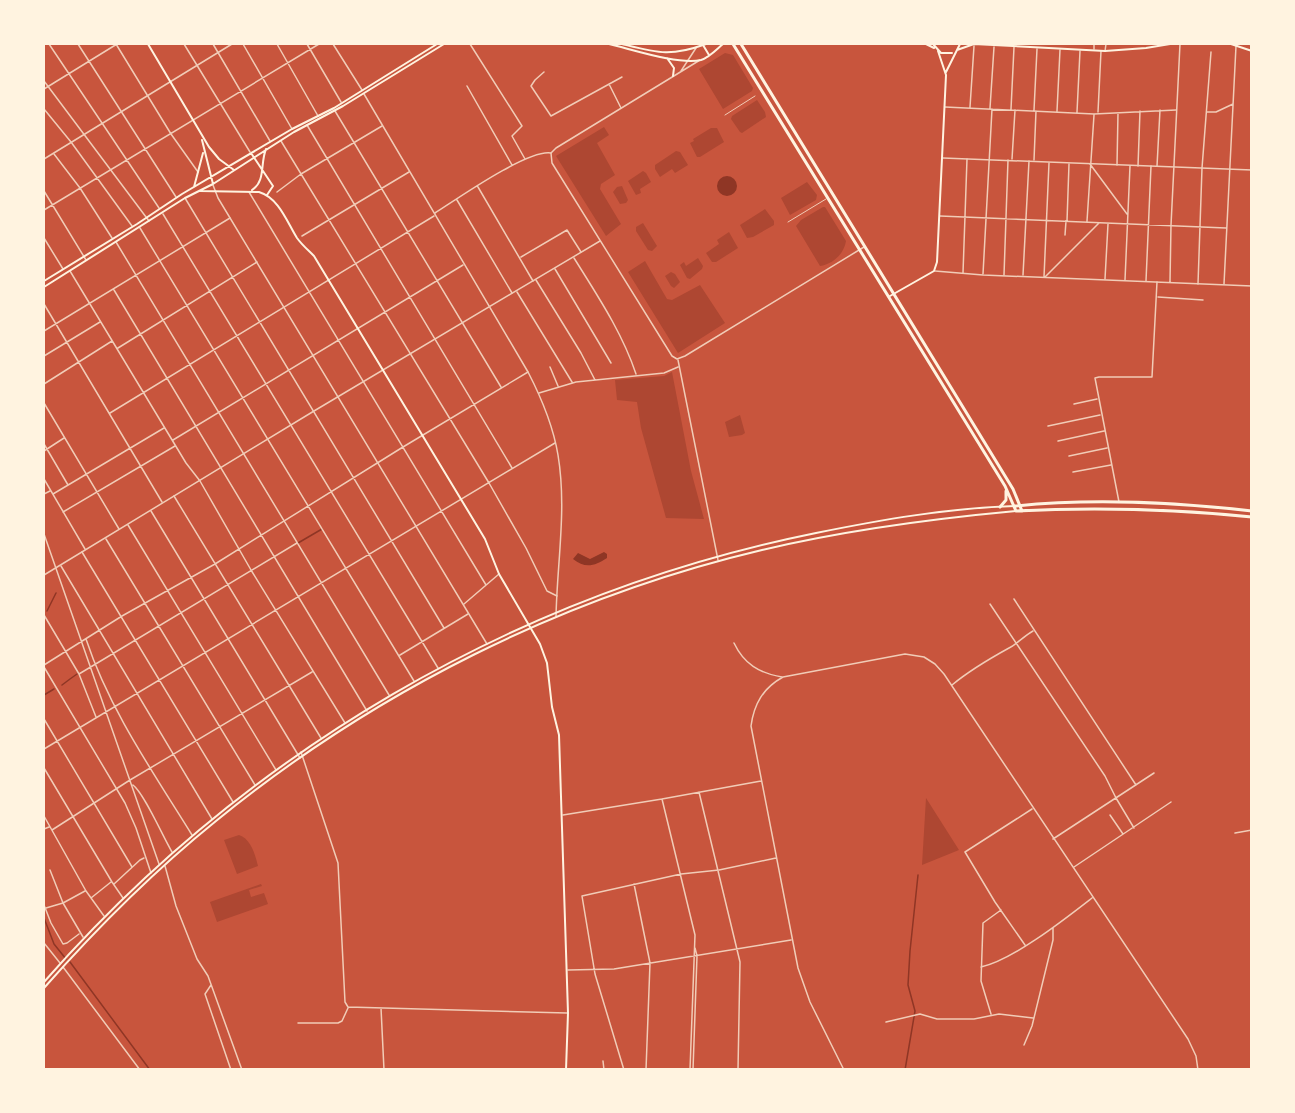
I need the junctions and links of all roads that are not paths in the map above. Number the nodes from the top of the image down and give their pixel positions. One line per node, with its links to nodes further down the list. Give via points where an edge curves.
1 (49, 44): 65 (street)
2 (78, 44): 59 (street)
3 (116, 44): 59 (street); 77 (street)
4 (148, 44): 70 (main road)
5 (184, 44): 61 (street)
6 (213, 44): 52 (street)
7 (232, 44): 52 (street)
8 (243, 44): 68 (street)
9 (277, 44): 60 (street)
10 (307, 44): 41 (street)
11 (319, 44): 41 (street)
12 (333, 44): 76 (street)
13 (428, 44): 42 (street)
14 (437, 44): 42 (main road)
15 (444, 44): 42 (main road)
16 (470, 44): 126 (street, via 520,124 521,129 512,136)
17 (609, 44): 53 (main road)
18 (622, 44): 53 (main road)
19 (704, 44): 40 (main road); 55 (main road)
20 (723, 44): 55 (main road)
21 (733, 44): 168 (highway)
22 (741, 44): 207 (highway)
23 (926, 44): 46 (main road)
24 (933, 44): 46 (main road)
25 (960, 44): 50 (main road)
26 (974, 44): 27 (main road); 50 (main road); 84 (street)
27 (979, 44): 35 (main road)
28 (1065, 44): 44 (street)
29 (1095, 44): 48 (street)
30 (1106, 44): 51 (street)
31 (1170, 44): 51 (main road)
32 (1180, 44): 90 (street)
33 (1231, 44): 37 (main road)
34 (1250, 44): 45 (street)
35 (994, 45): 36 (main road); 86 (street)
36 (1006, 45): 38 (main road)
37 (1236, 45): 45 (main road); 81 (street)
38 (1014, 46): 39 (main road); 87 (street)
39 (1035, 46): 43 (main road); 92 (street)
40 (697, 47): 53 (main road, via 671,53); 57 (street)
41 (310, 49): 60 (street); 80 (street)
42 (431, 49): 76 (main road)
43 (1060, 49): 44 (main road); 94 (street)
44 (1065, 49): 47 (main road)
45 (1251, 49)
46 (937, 50): 50 (main road, via 944,54); 64 (main road)
47 (1081, 50): 48 (main road); 97 (street)
48 (1094, 50): 49 (main road)
49 (1101, 50): 51 (main road); 98 (street)
50 (955, 51): 64 (main road)
51 (1106, 51)
52 (219, 52): 61 (street); 75 (street)
53 (650, 52): 56 (main road)
54 (1211, 52): 96 (street)
55 (709, 55): 58 (main road)
56 (667, 58): 57 (main road); 66 (main road)
57 (689, 60): 58 (main road); 63 (street)
58 (701, 60): 63 (street)
59 (89, 61): 65 (street); 93 (street)
60 (289, 63): 68 (street); 101 (street)
61 (198, 65): 70 (street); 79 (street)
62 (544, 72): 71 (street, via 531,86 550,116)
63 (680, 72): 66 (street)
64 (946, 72): 82 (main road)
65 (69, 74): 73 (street); 103 (street)
66 (674, 76): 83 (street)
67 (622, 77): 71 (street)
68 (262, 78): 75 (street); 107 (street)
69 (44, 81): 73 (street)
70 (171, 82): 77 (street); 102 (main road)
71 (609, 83): 83 (street)
72 (467, 86): 136 (street)
73 (48, 87): 74 (street); 109 (street)
74 (44, 89)
75 (242, 90): 79 (street); 112 (street)
76 (363, 92): 80 (main road); 91 (main road); 105 (street)
77 (149, 96): 93 (street); 108 (street)
78 (755, 96): 100 (street)
79 (221, 103): 102 (street); 119 (street)
80 (341, 103): 101 (main road)
81 (1233, 104): 96 (street); 147 (street)
82 (945, 107): 84 (street); 122 (main road)
83 (621, 108): 120 (street)
84 (970, 108): 86 (street)
85 (44, 109): 113 (street)
86 (991, 109): 87 (street); 128 (street)
87 (1013, 110): 92 (street); 130 (street)
88 (1140, 110): 89 (street); 95 (street); 139 (street)
89 (1160, 110): 90 (street); 141 (street)
90 (1177, 110): 143 (street)
91 (335, 111): 104 (main road); 114 (street)
92 (1035, 111): 94 (street); 132 (street)
93 (121, 112): 103 (street); 115 (street)
94 (1057, 112): 97 (street)
95 (1118, 112): 98 (street); 137 (street)
96 (1206, 112): 145 (street)
97 (1077, 113): 99 (street)
98 (1098, 113): 99 (street)
99 (1094, 114): 135 (street)
100 (725, 115)
101 (318, 116): 107 (main road)
102 (194, 120): 106 (main road); 108 (street)
103 (104, 123): 109 (street); 124 (street)
104 (307, 125): 107 (main road); 125 (street)
105 (382, 126): 114 (street); 150 (street)
106 (200, 131): 110 (street); 142 (main road)
107 (293, 131): 111 (main road); 112 (main road)
108 (171, 134): 115 (street); 151 (street)
109 (84, 135): 113 (street); 146 (street)
110 (202, 140): 117 (main road)
111 (281, 140): 116 (main road); 152 (street)
112 (270, 141): 119 (main road)
113 (71, 142): 118 (street); 153 (street)
114 (354, 143): 125 (street); 159 (street)
115 (145, 148): 124 (street); 166 (street)
116 (267, 149): 121 (main road); 144 (main road)
117 (203, 150): 151 (main road); 154 (main road)
118 (53, 153): 123 (street); 158 (street)
119 (251, 153): 121 (main road); 142 (main road)
120 (551, 153): 126 (street); 205 (street, via 552,163)
121 (253, 157): 144 (main road); 148 (main road)
122 (943, 158): 127 (street); 177 (main road)
123 (44, 159)
124 (127, 159): 146 (street); 172 (street)
125 (327, 159): 152 (street); 170 (street)
126 (525, 159): 136 (street)
127 (967, 159): 128 (street); 178 (street)
128 (988, 159): 129 (street); 181 (street)
129 (1008, 160): 130 (street); 182 (street)
130 (1012, 160): 131 (street)
131 (1029, 161): 132 (street); 184 (street)
132 (1034, 161): 133 (street)
133 (1049, 162): 134 (street); 186 (street)
134 (1069, 163): 135 (street); 187 (street)
135 (1090, 164): 137 (street); 176 (street); 189 (street)
136 (513, 165): 156 (street)
137 (1117, 165): 138 (street)
138 (1130, 166): 139 (street); 176 (street)
139 (1138, 166): 140 (street)
140 (1151, 166): 141 (street); 193 (street)
141 (1157, 166): 143 (street)
142 (229, 167): 148 (main road); 154 (main road)
143 (1174, 167): 145 (street); 194 (street)
144 (262, 168): 163 (main road, via 258,185); 165 (main road, via 273,186)
145 (1202, 168): 147 (street); 196 (street)
146 (110, 169): 153 (street); 179 (street)
147 (1229, 169): 149 (street); 198 (street)
148 (234, 170): 155 (main road)
149 (1251, 170)
150 (409, 172): 159 (street); 175 (street)
151 (199, 173): 157 (main road)
152 (301, 174): 164 (street); 183 (street)
153 (97, 178): 158 (street); 195 (street)
154 (211, 178): 155 (main road); 157 (main road)
155 (213, 184): 161 (main road); 162 (street)
156 (477, 186): 169 (street); 211 (street)
157 (194, 187): 166 (main road)
158 (80, 188): 171 (street); 204 (street)
159 (381, 188): 170 (street); 200 (street)
160 (44, 191): 171 (street)
161 (200, 191): 162 (main road); 167 (main road)
162 (216, 191): 163 (main road); 180 (street)
163 (249, 191): 165 (main road); 245 (street)
164 (277, 192)
165 (267, 195): 229 (main road)
166 (176, 197): 172 (main road)
167 (185, 198): 174 (main road); 199 (street)
168 (828, 198): 188 (street); 209 (highway)
169 (457, 199): 175 (street); 246 (street)
170 (353, 204): 183 (street); 208 (street)
171 (52, 205): 173 (street); 213 (street)
172 (160, 208): 179 (main road)
173 (44, 210)
174 (162, 213): 185 (main road); 206 (street)
175 (434, 214): 200 (street); 217 (street)
176 (1128, 215): 192 (street)
177 (939, 216): 178 (street); 221 (main road)
178 (965, 217): 181 (street); 222 (street)
179 (147, 218): 185 (street); 195 (main road)
180 (230, 218): 199 (street); 215 (street)
181 (985, 218): 182 (street); 224 (street)
182 (1006, 219): 184 (street); 225 (street)
183 (328, 220): 202 (street); 216 (street)
184 (1026, 220): 186 (street); 226 (street)
185 (149, 221): 197 (main road)
186 (1047, 221): 187 (street); 228 (street)
187 (1066, 221): 189 (street); 201 (street)
188 (788, 222)
189 (1087, 222): 190 (street)
190 (1099, 223): 191 (street); 228 (street)
191 (1107, 224): 192 (street); 231 (street)
192 (1128, 224): 193 (street); 232 (street)
193 (1148, 224): 194 (street); 235 (street)
194 (1171, 225): 196 (street); 237 (street)
195 (133, 227): 204 (main road)
196 (1199, 227): 198 (street); 238 (street)
197 (140, 228): 204 (main road); 214 (street)
198 (1226, 228): 239 (street)
199 (205, 232): 206 (street); 227 (street)
200 (408, 232): 208 (street); 230 (street)
201 (1065, 235)
202 (302, 236)
203 (44, 238): 219 (street)
204 (114, 240): 213 (main road); 223 (street)
205 (600, 241): 210 (street); 276 (street)
206 (183, 246): 214 (street); 243 (street)
207 (865, 247): 209 (street); 247 (highway)
208 (380, 249): 216 (street); 248 (street)
209 (860, 250): 249 (highway); 276 (street)
210 (581, 253): 211 (street, via 567,230); 212 (street)
211 (520, 257): 234 (street)
212 (574, 258): 218 (street); 285 (street, via 608,315)
213 (85, 259): 219 (main road); 220 (main road)
214 (159, 261): 223 (street); 254 (street)
215 (257, 262): 227 (street); 256 (street)
216 (355, 263): 229 (street); 257 (street)
217 (464, 264): 230 (street); 255 (street)
218 (555, 268): 234 (street); 278 (street)
219 (63, 270): 233 (main road)
220 (70, 271): 241 (main road); 253 (street)
221 (934, 271): 222 (street); 247 (main road)
222 (963, 274): 224 (street)
223 (137, 275): 242 (street); 258 (street)
224 (983, 275): 225 (street)
225 (1004, 276): 226 (street)
226 (1023, 276): 228 (street)
227 (233, 277): 243 (street); 260 (street)
228 (1044, 277): 231 (street)
229 (329, 279): 245 (street); 263 (main road)
230 (437, 280): 248 (street); 261 (street)
231 (1105, 280): 232 (street)
232 (1125, 280): 235 (street)
233 (44, 281)
234 (534, 281): 244 (street); 287 (street)
235 (1146, 282): 236 (street)
236 (1157, 282): 237 (street); 250 (street)
237 (1170, 282): 238 (street)
238 (1198, 284): 239 (street)
239 (1224, 285): 240 (street)
240 (1251, 286)
241 (44, 287)
242 (114, 290): 253 (street); 265 (street)
243 (209, 291): 254 (street); 266 (street)
244 (517, 291): 246 (street); 289 (street)
245 (309, 292): 256 (street); 269 (street)
246 (512, 293): 255 (street)
247 (894, 294): 249 (main road); 339 (highway)
248 (409, 297): 257 (street); 267 (street)
249 (888, 297): 338 (highway)
250 (1157, 297): 251 (street); 298 (street, via 1154,375 1096,377)
251 (1203, 300)
252 (44, 304): 262 (street)
253 (90, 304): 259 (street); 262 (street)
254 (187, 306): 258 (street); 272 (street)
255 (489, 307): 261 (street); 284 (street)
256 (285, 308): 260 (street); 275 (street)
257 (384, 312): 263 (street); 273 (street)
258 (165, 320): 265 (street); 279 (street)
259 (101, 321): 268 (street); 270 (street)
260 (260, 323): 266 (street); 283 (street)
261 (462, 323): 267 (street); 293 (street)
262 (56, 324): 264 (street); 270 (street)
263 (357, 327): 269 (street); 282 (main road)
264 (44, 331)
265 (141, 335): 271 (street); 286 (street)
266 (238, 337): 272 (street); 291 (street)
267 (435, 339): 273 (street); 300 (street)
268 (113, 340): 271 (street); 277 (street)
269 (338, 340): 275 (street); 288 (street)
270 (67, 342): 274 (street); 277 (street)
271 (117, 348): 294 (street)
272 (214, 351): 279 (street); 297 (street)
273 (410, 354): 282 (street); 306 (street)
274 (44, 356)
275 (314, 356): 283 (street); 296 (street)
276 (677, 359): 281 (street)
277 (79, 363): 290 (street); 303 (street)
278 (611, 363)
279 (190, 364): 286 (street); 304 (street)
280 (550, 367): 292 (street)
281 (679, 367): 285 (street, via 664,373); 375 (street)
282 (383, 369): 288 (street); 312 (main road)
283 (289, 371): 291 (street); 302 (street)
284 (528, 372): 293 (street); 295 (street)
285 (636, 375): 287 (street)
286 (166, 379): 294 (street); 310 (street)
287 (595, 380): 289 (street)
288 (363, 381): 296 (street); 320 (street)
289 (572, 382): 292 (street)
290 (44, 384)
291 (266, 385): 297 (street); 307 (street)
292 (558, 387): 295 (street)
293 (502, 388): 300 (street)
294 (144, 393): 303 (street); 309 (street)
295 (539, 393): 317 (street)
296 (338, 397): 302 (street); 326 (street)
297 (243, 399): 304 (street); 314 (street)
298 (1098, 399): 299 (street); 305 (street)
299 (1074, 404)
300 (473, 405): 306 (street); 330 (street)
301 (44, 406): 313 (street)
302 (314, 411): 307 (street); 333 (street)
303 (110, 413): 321 (street)
304 (220, 413): 310 (street); 324 (street)
305 (1101, 415): 308 (street); 311 (street)
306 (449, 419): 312 (street); 336 (street)
307 (290, 425): 314 (street); 341 (street)
308 (1048, 426)
309 (165, 428): 315 (street); 321 (street)
310 (196, 428): 315 (street); 329 (street)
311 (1104, 431): 316 (street); 322 (street)
312 (423, 435): 320 (street); 346 (main road)
313 (65, 438): 323 (street); 332 (street)
314 (268, 439): 324 (street); 350 (street)
315 (173, 440): 319 (street)
316 (1058, 441)
317 (556, 443): 330 (street); 388 (street, via 562,512)
318 (44, 444): 323 (street)
319 (176, 446): 328 (street); 335 (street)
320 (403, 447): 326 (street); 355 (street)
321 (131, 448): 328 (street); 332 (street)
322 (1108, 448): 325 (street); 327 (street)
323 (45, 450): 337 (street)
324 (244, 453): 329 (street); 361 (street)
325 (1069, 456)
326 (378, 463): 333 (street); 363 (street)
327 (1112, 464): 331 (street); 348 (street)
328 (141, 466): 342 (street); 347 (street)
329 (220, 468): 335 (street); 366 (street)
330 (512, 469): 336 (street)
331 (1072, 472)
332 (87, 475): 337 (street); 342 (street)
333 (354, 477): 341 (street); 368 (street)
334 (44, 479): 340 (street)
335 (200, 480): 345 (street); 370 (street)
336 (489, 483): 346 (street); 388 (street, via 547,591)
337 (69, 486): 344 (street)
338 (1005, 486): 351 (highway); 353 (highway, via 1006,500)
339 (1013, 489): 349 (highway, via 1019,499); 352 (highway)
340 (50, 491): 343 (street); 344 (street)
341 (331, 491): 350 (street); 373 (street)
342 (97, 492): 359 (street); 364 (street)
343 (44, 494)
344 (53, 494): 359 (street)
345 (174, 496): 347 (street); 376 (street)
346 (461, 499): 355 (street); 382 (main road, via 488,544)
347 (163, 503): 354 (street)
348 (1119, 503): 349 (highway); 358 (highway)
349 (1030, 505): 352 (highway)
350 (309, 506): 361 (street); 379 (street)
351 (1014, 506): 352 (highway); 353 (main road); 356 (highway)
352 (1021, 506): 357 (highway)
353 (1000, 507): 375 (main road, via 863,524)
354 (151, 510): 362 (street); 383 (street)
355 (441, 511): 363 (street); 386 (street)
356 (1016, 511): 357 (highway); 401 (main road, via 900,523 760,550 633,588)
357 (1022, 511): 360 (highway, via 1099,508)
358 (1251, 511)
359 (63, 512): 371 (street)
360 (1251, 517)
361 (284, 521): 366 (street); 369 (street)
362 (128, 525): 364 (street); 387 (street)
363 (416, 526): 368 (street); 394 (street)
364 (120, 530): 367 (street)
365 (44, 534): 378 (street)
366 (261, 535): 370 (street); 374 (street)
367 (105, 538): 371 (street); 392 (street)
368 (392, 541): 373 (street); 405 (street)
369 (297, 542): 374 (street); 384 (street)
370 (239, 549): 376 (street); 380 (street)
371 (86, 550): 372 (street)
372 (82, 552): 377 (street); 400 (street)
373 (369, 554): 379 (street); 413 (street)
374 (274, 556): 380 (street); 389 (street)
375 (718, 559): 397 (main road, via 657,575)
376 (215, 564): 383 (street); 385 (street)
377 (60, 565): 378 (street); 407 (street)
378 (56, 568): 381 (street); 412 (street)
379 (346, 568): 384 (street); 421 (street)
380 (251, 570): 385 (street); 395 (street)
381 (44, 574)
382 (499, 574): 386 (street); 402 (main road)
383 (191, 578): 387 (street); 390 (street)
384 (322, 583): 389 (street); 435 (street)
385 (227, 585): 390 (street); 403 (street)
386 (486, 585): 394 (street)
387 (168, 591): 392 (street); 396 (street)
388 (557, 596): 397 (street)
389 (298, 597): 395 (street); 438 (street)
390 (204, 598): 396 (street); 410 (street)
391 (1014, 599): 408 (street)
392 (146, 604): 400 (street); 404 (street)
393 (990, 604): 416 (street)
394 (464, 605): 398 (street)
395 (276, 611): 403 (street); 427 (street)
396 (181, 612): 404 (street); 419 (street)
397 (556, 612): 401 (street); 402 (main road)
398 (469, 614): 405 (street); 414 (street)
399 (44, 615): 418 (street)
400 (122, 616): 407 (street); 411 (street)
401 (556, 618): 406 (main road)
402 (529, 623): 406 (main road); 414 (main road)
403 (252, 625): 410 (street); 433 (street)
404 (158, 626): 411 (street); 425 (street)
405 (444, 628): 413 (street)
406 (531, 628): 417 (main road); 471 (main road, via 547,663 558,728)
407 (99, 630): 409 (street); 420 (street)
408 (1034, 630): 416 (street); 462 (street)
409 (86, 639): 412 (street); 422 (street)
410 (229, 639): 419 (street); 436 (street)
411 (136, 640): 420 (street); 430 (street)
412 (81, 642): 418 (street); 424 (street)
413 (422, 642): 421 (street); 426 (street)
414 (487, 643): 417 (street); 426 (main road)
415 (734, 643): 429 (street, via 751,666)
416 (1016, 643): 432 (street); 465 (street)
417 (489, 648): 440 (main road)
418 (65, 651): 423 (street); 428 (street)
419 (205, 652): 425 (street); 441 (street)
420 (113, 653): 422 (street); 434 (street)
421 (399, 656): 431 (street)
422 (94, 664): 424 (street); 437 (street)
423 (44, 666): 446 (street)
424 (91, 666): 428 (street); 439 (street)
425 (183, 666): 430 (street); 445 (street)
426 (438, 668): 431 (main road)
427 (313, 672): 433 (street); 444 (street)
428 (79, 674): 442 (street)
429 (783, 677): 432 (street, via 910,654 935,664); 459 (street, via 764,692 752,716)
430 (160, 680): 434 (street); 449 (street)
431 (415, 681): 435 (main road)
432 (951, 685): 470 (street)
433 (289, 686): 436 (street); 447 (street)
434 (137, 693): 437 (street); 452 (street)
435 (389, 696): 438 (main road)
436 (265, 700): 441 (street); 451 (street)
437 (114, 707): 439 (street); 455 (street)
438 (367, 709): 440 (street); 444 (main road)
439 (107, 712): 442 (street); 458 (street)
440 (369, 713): 453 (main road)
441 (242, 714): 445 (street); 456 (street)
442 (96, 717): 446 (street)
443 (44, 719): 448 (street)
444 (345, 723): 447 (main road)
445 (220, 727): 449 (street); 461 (street)
446 (79, 728): 448 (street); 463 (street)
447 (321, 738): 451 (main road)
448 (56, 741): 450 (street); 469 (street)
449 (196, 741): 452 (street); 467 (street)
450 (44, 749)
451 (299, 753): 453 (street); 456 (main road)
452 (173, 755): 455 (street); 475 (street)
453 (301, 757): 475 (main road); 525 (street, via 338,863)
454 (44, 768): 474 (street)
455 (151, 768): 458 (street); 481 (street)
456 (276, 770): 461 (main road)
457 (1155, 773): 462 (street)
458 (130, 780): 460 (street); 463 (street)
459 (761, 781): 464 (street); 486 (street)
460 (132, 784): 484 (street, via 141,793); 488 (street)
461 (255, 785): 467 (main road)
462 (1136, 785): 465 (street)
463 (116, 789): 469 (street); 485 (street, via 132,817)
464 (699, 792): 466 (street); 493 (street)
465 (1116, 798): 477 (street); 483 (street)
466 (662, 800): 471 (street); 495 (street)
467 (233, 802): 475 (main road)
468 (1171, 802): 477 (street)
469 (94, 804): 474 (street); 490 (street)
470 (1032, 809): 483 (street); 506 (street, via 965,852)
471 (562, 815): 520 (main road)
472 (1110, 815): 482 (street)
473 (44, 816): 476 (street)
474 (73, 817): 476 (street); 497 (street)
475 (214, 820): 481 (main road); 489 (main road)
476 (51, 828): 478 (street); 499 (street)
477 (1134, 828): 482 (street)
478 (44, 829)
479 (1251, 830): 480 (street)
480 (1235, 833)
481 (192, 835): 484 (main road)
482 (1123, 835): 491 (street)
483 (1053, 839): 491 (street)
484 (172, 852): 487 (main road)
485 (146, 858): 490 (street); 494 (street)
486 (777, 858): 493 (street); 511 (street)
487 (163, 861): 488 (main road); 489 (street)
488 (159, 864): 494 (main road)
489 (165, 865): 496 (main road); 523 (street, via 176,906)
490 (132, 867): 497 (street)
491 (1073, 868): 502 (street)
492 (51, 870): 503 (street)
493 (719, 870): 495 (street); 514 (street)
494 (150, 872): 496 (street); 501 (main road)
495 (681, 874): 498 (street); 515 (street, via 694,931)
496 (152, 876): 518 (main road)
497 (112, 883): 500 (street); 501 (street)
498 (634, 884): 517 (street); 521 (street, via 582,896)
499 (86, 891): 500 (street); 503 (street)
500 (90, 898): 507 (street)
501 (123, 898): 507 (main road)
502 (1093, 898): 508 (street); 545 (street, via 1188,1039)
503 (63, 903): 505 (street); 509 (street)
504 (44, 905): 505 (street)
505 (45, 909): 509 (street, via 63,944)
506 (1001, 910): 513 (street); 519 (street, via 983,923)
507 (104, 916): 510 (main road)
508 (1053, 928): 513 (street); 529 (street)
509 (80, 933): 510 (street)
510 (83, 937): 516 (main road)
511 (792, 939): 514 (street); 544 (street, via 810,1002)
512 (44, 943): 516 (street)
513 (1025, 945): 519 (street)
514 (738, 948): 515 (street); 543 (street)
515 (695, 956): 517 (street); 542 (street)
516 (61, 961): 518 (street); 522 (main road)
517 (650, 963): 521 (street); 541 (street)
518 (64, 965): 524 (main road); 534 (street)
519 (981, 967): 528 (street, via 981,981)
520 (567, 970): 521 (street); 527 (main road)
521 (595, 971): 540 (street)
522 (44, 982)
523 (212, 984): 535 (street, via 206,994); 536 (street)
524 (44, 988)
525 (348, 1007): 526 (street); 531 (street, via 338,1023)
526 (381, 1008): 527 (street); 537 (street)
527 (568, 1013): 538 (main road)
528 (992, 1015): 529 (street); 530 (street, via 937,1019 920,1014)
529 (1033, 1018): 532 (street)
530 (886, 1022)
531 (298, 1023)
532 (1024, 1045)
533 (603, 1061): 539 (street)
534 (140, 1070)
535 (231, 1070)
536 (242, 1070)
537 (384, 1070)
538 (566, 1070)
539 (604, 1070)
540 (624, 1070)
541 (646, 1070)
542 (692, 1070)
543 (738, 1070)
544 (844, 1070)
545 (1198, 1070)

